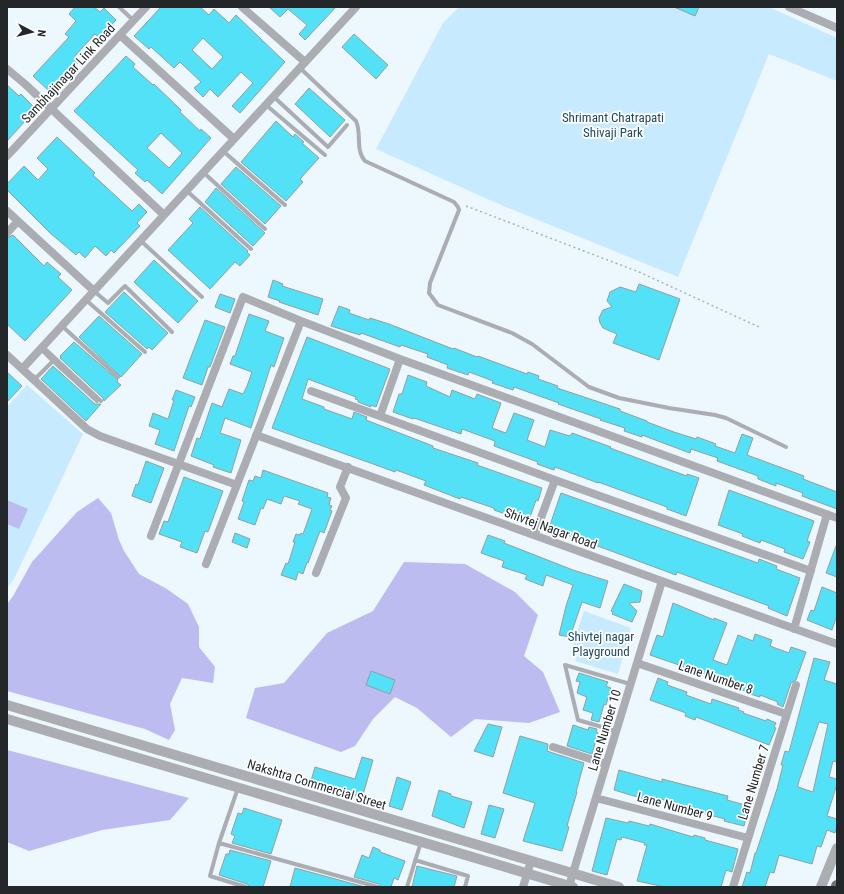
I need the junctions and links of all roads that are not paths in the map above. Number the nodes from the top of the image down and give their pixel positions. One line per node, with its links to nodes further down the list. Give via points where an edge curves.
1 (119, 7): 6 (lane)
2 (146, 7): 6 (street, Sambhajinagar Link Road)
3 (242, 7): 9 (street)
4 (356, 7): 9 (street)
5 (789, 7): 7 (street)
6 (134, 21): 8 (street, Sambhajinagar Link Road)
7 (837, 28)
8 (120, 35): 13 (street, Sambhajinagar Link Road); 15 (street)
9 (302, 65): 11 (street); 45 (lane, via 356,121 360,136 359,152 365,161 451,201 458,207 430,283 429,293 438,305 512,333 532,344 589,387 602,393 720,416)
10 (7, 69): 13 (street)
11 (273, 96): 12 (street); 14 (lane, via 328,147)
12 (266, 104): 15 (street); 17 (lane)
13 (51, 109): 18 (street, Sambhajinagar Link Road); 23 (street)
14 (347, 125)
15 (234, 139): 16 (street)
16 (223, 151): 19 (street); 21 (lane)
17 (325, 155)
18 (7, 156)
19 (203, 172): 20 (street); 25 (lane)
20 (186, 191): 23 (street); 28 (lane)
21 (285, 205)
22 (7, 211): 24 (street)
23 (164, 215): 27 (street)
24 (18, 221): 26 (street); 29 (street)
25 (265, 229)
26 (7, 234)
27 (141, 240): 29 (street); 30 (lane)
28 (251, 249)
29 (94, 291): 31 (street); 34 (lane, via 108,303 125,286)
30 (202, 297)
31 (86, 300): 33 (street); 36 (lane)
32 (301, 321): 38 (street); 44 (street); 46 (street, via 243,297)
33 (62, 326): 35 (street); 41 (lane)
34 (172, 332)
35 (42, 348): 39 (lane); 39 (lane, via 99,401); 40 (street)
36 (144, 352)
37 (7, 355): 40 (street)
38 (400, 359): 43 (street); 50 (street)
39 (53, 361): 40 (lane, via 36,378)
40 (23, 368): 46 (street, via 87,429)
41 (118, 377)
42 (311, 391): 43 (street)
43 (380, 416): 48 (street)
44 (256, 435): 47 (street, Shivtej Nagar Road); 49 (street)
45 (786, 447)
46 (178, 464): 49 (street); 53 (street)
47 (348, 467): 52 (street, Shivtej Nagar Road); 56 (street, via 340,487 346,498)
48 (555, 480): 52 (street); 55 (street)
49 (237, 485): 54 (street)
50 (827, 514): 51 (street); 55 (street)
51 (837, 518)
52 (536, 534): 57 (street, Shivtej Nagar Road)
53 (151, 536)
54 (206, 564)
55 (811, 571): 58 (street)
56 (316, 573)
57 (662, 581): 58 (street, Shivtej Nagar Road); 60 (street, Lane Number 10)
58 (794, 629): 59 (street, Shivtej Nagar Road)
59 (837, 644)
60 (637, 662): 61 (street, Lane Number 10); 64 (street, Lane Number 8)
61 (631, 684): 66 (street, Lane Number 10); 66 (lane, via 565,665 578,720)
62 (796, 685): 64 (street, Lane Number 7)
63 (7, 705): 76 (street, Nakshtra Commercial Street)
64 (786, 714): 71 (street, Lane Number 7)
65 (7, 719): 69 (street, Nakshtra Commercial Street)
66 (616, 731): 68 (street, Lane Number 10)
67 (553, 747): 68 (street)
68 (606, 764): 70 (street, Lane Number 10)
69 (238, 787): 72 (street, Nakshtra Commercial Street); 73 (lane)
70 (596, 798): 71 (street, Lane Number 9); 78 (street, Lane Number 10)
71 (748, 838): 86 (street, Lane Number 7)
72 (421, 842): 75 (lane); 77 (street, Nakshtra Commercial Street)
73 (219, 843): 80 (lane, via 210,876); 81 (lane)
74 (837, 848): 87 (street)
75 (416, 860): 82 (lane); 83 (lane, via 468,876)
76 (531, 861): 77 (street); 78 (street, Nakshtra Commercial Street)
77 (527, 873): 79 (street, Nakshtra Commercial Street); 84 (street)
78 (572, 873): 79 (street, Lane Number 10); 85 (street, Nakshtra Commercial Street)
79 (571, 886)
80 (246, 887)
81 (378, 887)
82 (407, 887)
83 (465, 887)
84 (523, 887)
85 (619, 887)
86 (733, 887)
87 (821, 887)

